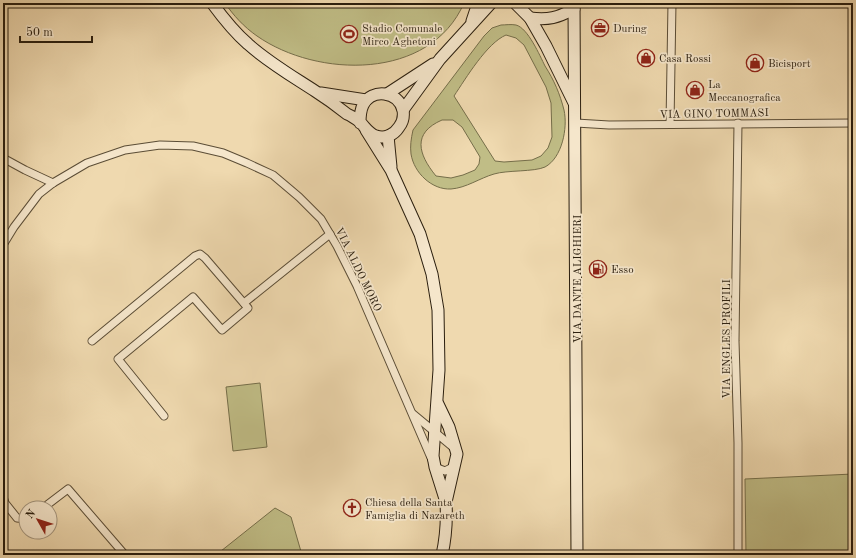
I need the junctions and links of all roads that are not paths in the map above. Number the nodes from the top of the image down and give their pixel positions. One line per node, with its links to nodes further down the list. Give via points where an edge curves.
1 (212, 3): 10 (street, via 248,45)
2 (478, 3): 8 (street)
3 (491, 3): 8 (street)
4 (515, 3): 7 (street)
5 (672, 3): 18 (street)
6 (571, 5): 7 (street, via 558,17 543,20); 13 (street, VIA DANTE ALIGHIERI)
7 (530, 18): 13 (street)
8 (471, 25): 9 (street)
9 (440, 59): 11 (street); 14 (street)
10 (317, 92): 12 (street); 19 (street)
11 (387, 94): 12 (street, via 376,94); 14 (street, via 396,99)
12 (366, 100): 19 (street, via 360,112)
13 (576, 107): 15 (street, VIA DANTE ALIGHIERI)
14 (403, 110): 20 (street, via 401,124)
15 (576, 123): 18 (street, VIA GINO TOMMASI); 41 (street, VIA DANTE ALIGHIERI)
16 (738, 123): 17 (street, VIA GINO TOMMASI); 18 (street, VIA GINO TOMMASI); 42 (street, VIA ENGLES PROFILI, via 735,341)
17 (853, 123)
18 (670, 124)
19 (363, 127): 20 (street, via 378,137); 22 (street)
20 (388, 136): 22 (street)
21 (3, 158): 23 (street)
22 (391, 170): 28 (street, via 420,234 432,274 438,310)
23 (53, 183): 24 (street, VIA ALDO MORO, via 87,162 125,150 160,145 193,146 223,153 273,175 321,219); 25 (street, VIA ALDO MORO, via 39,194)
24 (330, 234): 26 (street); 29 (street, VIA ALDO MORO, via 357,286)
25 (3, 245)
26 (244, 303): 27 (street, via 200,254); 30 (street, via 248,308 222,330 193,297 118,359)
27 (92, 340)
28 (438, 404): 31 (street); 32 (street, via 449,427)
29 (411, 412): 31 (street, VIA ALDO MORO); 34 (street, VIA ALDO MORO)
30 (164, 416)
31 (435, 431): 32 (street, VIA ALDO MORO); 34 (street)
32 (454, 448): 33 (street, via 457,454)
33 (455, 463): 34 (street, via 445,471); 37 (street)
34 (435, 467): 37 (street)
35 (3, 497): 38 (street)
36 (53, 500): 39 (street, via 68,489)
37 (446, 502): 40 (street, via 446,537)
38 (18, 518)
39 (125, 555)
40 (442, 555)
41 (577, 555)
42 (738, 555)

